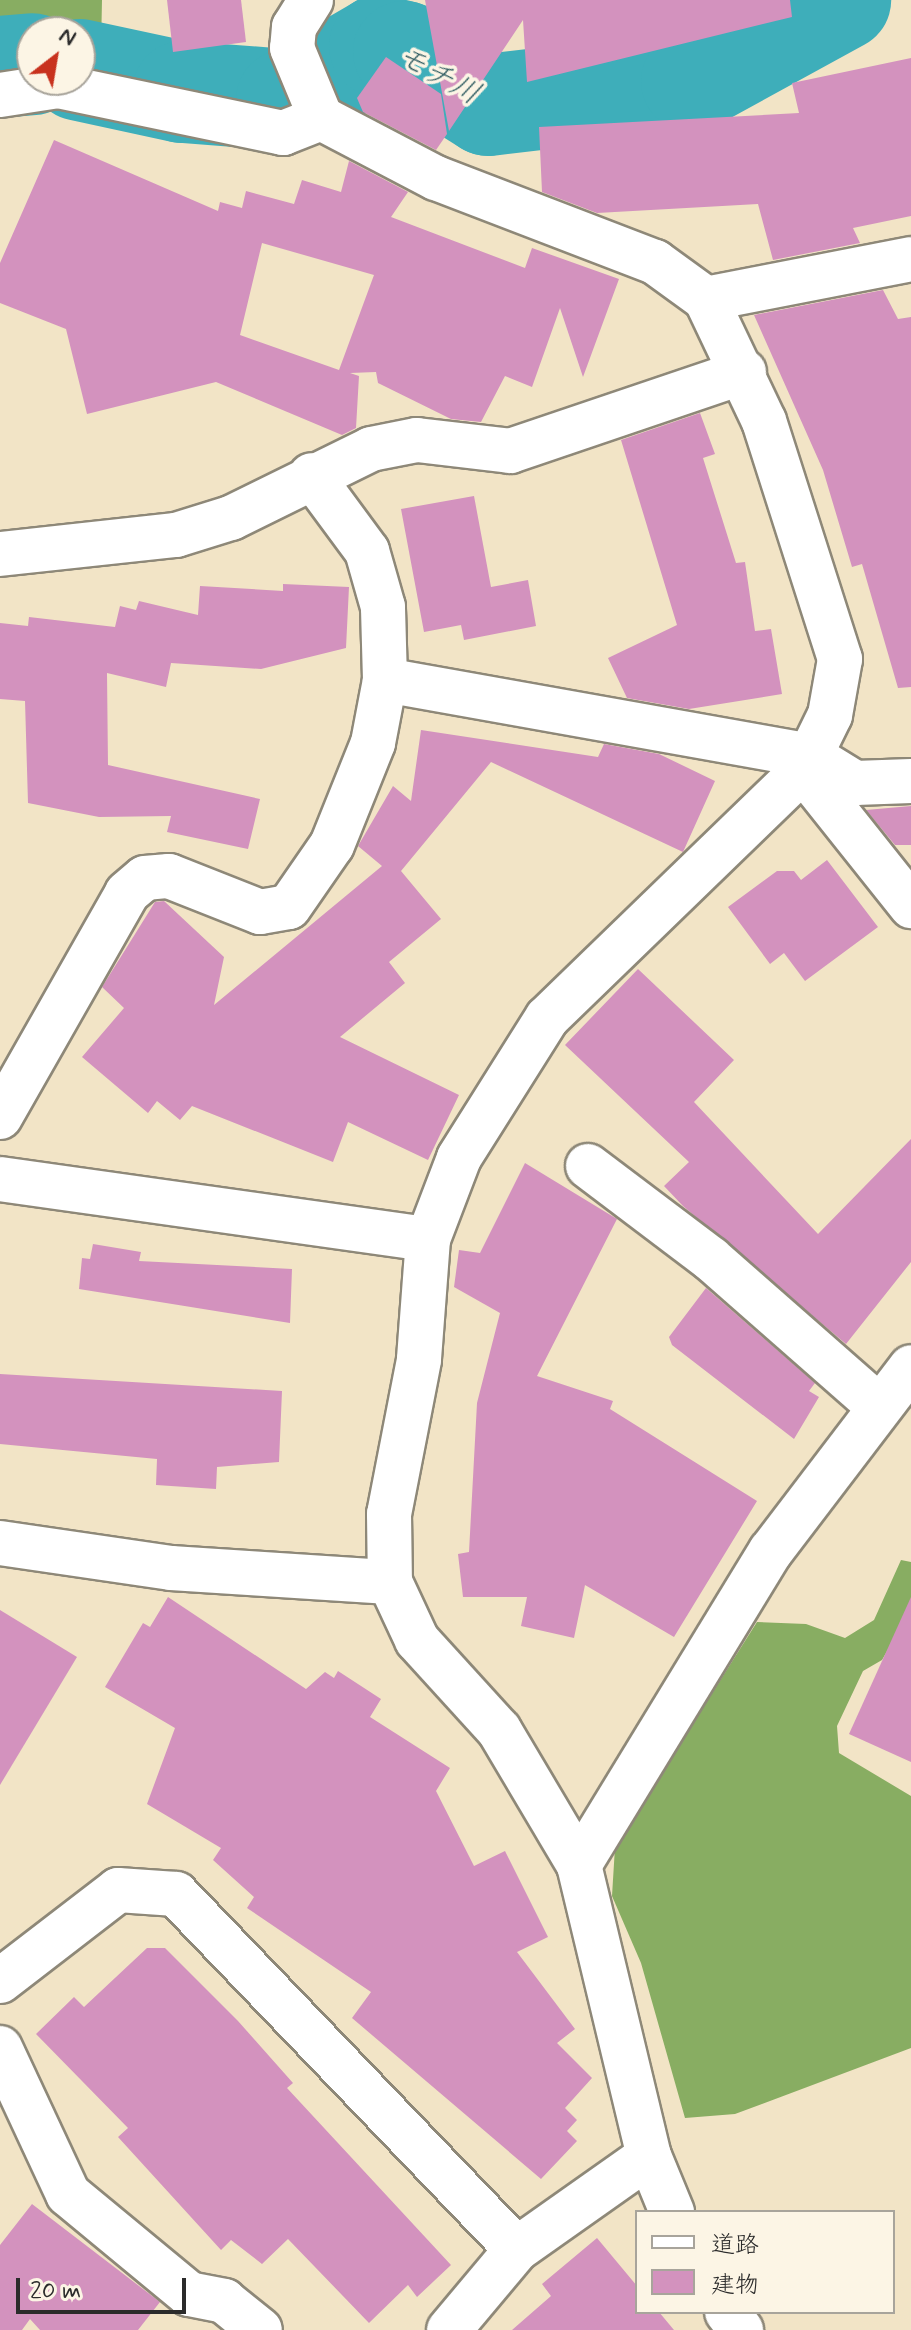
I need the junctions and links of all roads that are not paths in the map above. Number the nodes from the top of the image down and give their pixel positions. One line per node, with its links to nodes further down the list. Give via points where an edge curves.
1 (311, 0): 3 (street, via 294,27 292,48)
2 (0, 95): 3 (street, via 58,86 283,133)
3 (321, 118): 5 (street, via 436,178 655,262)
4 (911, 259): 5 (street)
5 (706, 299): 6 (street)
6 (744, 372): 7 (street, via 510,451 417,440 371,449); 10 (street, via 840,659 830,715)
7 (311, 475): 8 (street, via 231,518 176,535); 9 (street, via 367,551 383,607)
8 (0, 554)
9 (385, 680): 10 (street); 13 (street, via 373,743 313,882 289,907 260,912 169,876 145,878 127,893)
10 (807, 763): 11 (street, via 855,783); 12 (street); 16 (street, via 547,1018 492,1095)
11 (911, 781)
12 (911, 906)
13 (0, 1117)
14 (588, 1166): 18 (street, via 711,1259)
15 (0, 1179): 16 (street)
16 (428, 1239): 20 (street, via 419,1360 389,1514)
17 (911, 1367): 18 (street)
18 (876, 1404): 21 (street, via 771,1551)
19 (0, 1543): 20 (street, via 171,1568)
20 (390, 1582): 21 (street, via 417,1640 499,1730)
21 (579, 1865): 24 (street)
22 (0, 1981): 26 (street, via 118,1890 176,1894)
23 (0, 2048): 28 (street, via 68,2194 189,2294 224,2301)
24 (649, 2156): 25 (street); 26 (street)
25 (671, 2210)
26 (517, 2249): 29 (street)
27 (729, 2314): 30 (street)
28 (260, 2330)
29 (449, 2330)
30 (741, 2330)

